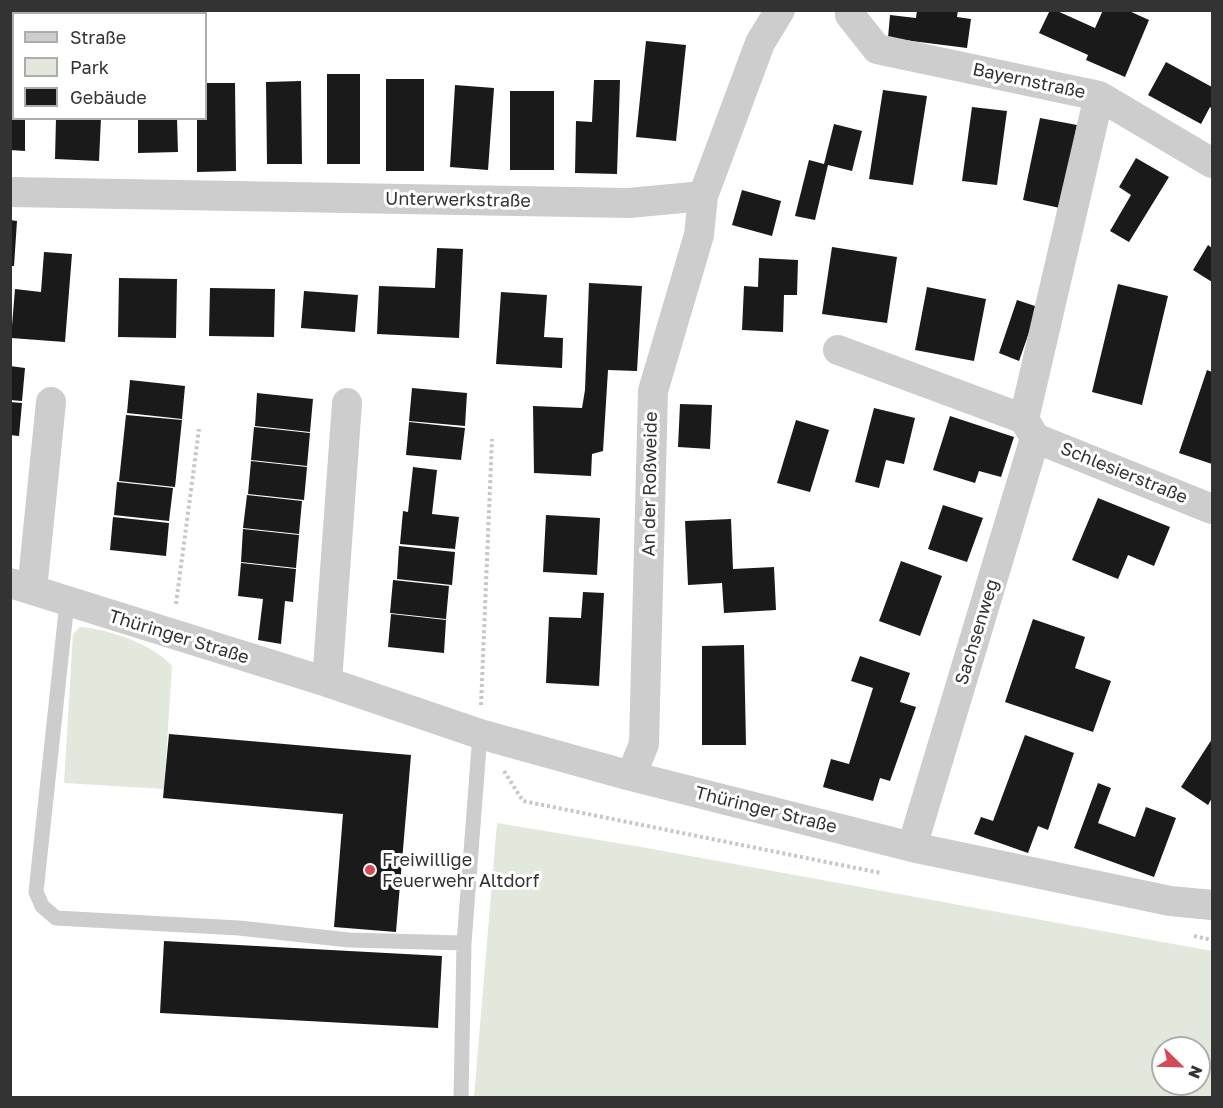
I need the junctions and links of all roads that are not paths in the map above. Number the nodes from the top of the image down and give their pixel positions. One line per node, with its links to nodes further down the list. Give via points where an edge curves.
1 (780, 10): 6 (street, via 760,43)
2 (850, 10): 3 (street, Bayernstraße, via 877,49)
3 (1099, 96): 4 (street, Bayernstraße); 10 (street, Sachsenweg)
4 (1212, 163)
5 (10, 192): 6 (street, Unterwerkstraße, via 629,203)
6 (703, 196): 16 (street, An der Roßweide, via 699,236 652,391 644,744)
7 (838, 350): 10 (street)
8 (51, 402): 12 (street, Thüringer Straße)
9 (347, 403): 14 (street)
10 (1029, 428): 11 (street, Schlesierstraße); 17 (street, Sachsenweg)
11 (1212, 509)
12 (21, 587): 13 (street, Thüringer Straße)
13 (67, 602): 14 (street, Thüringer Straße); 19 (lane, via 36,892 42,906 56,918 239,928 349,940)
14 (327, 682): 15 (street, Thüringer Straße)
15 (480, 734): 16 (street, Thüringer Straße); 19 (lane)
16 (631, 776): 17 (street, Thüringer Straße)
17 (912, 847): 18 (street, Thüringer Straße, via 1170,901)
18 (1212, 905)
19 (464, 944): 20 (lane)
20 (461, 1098)

